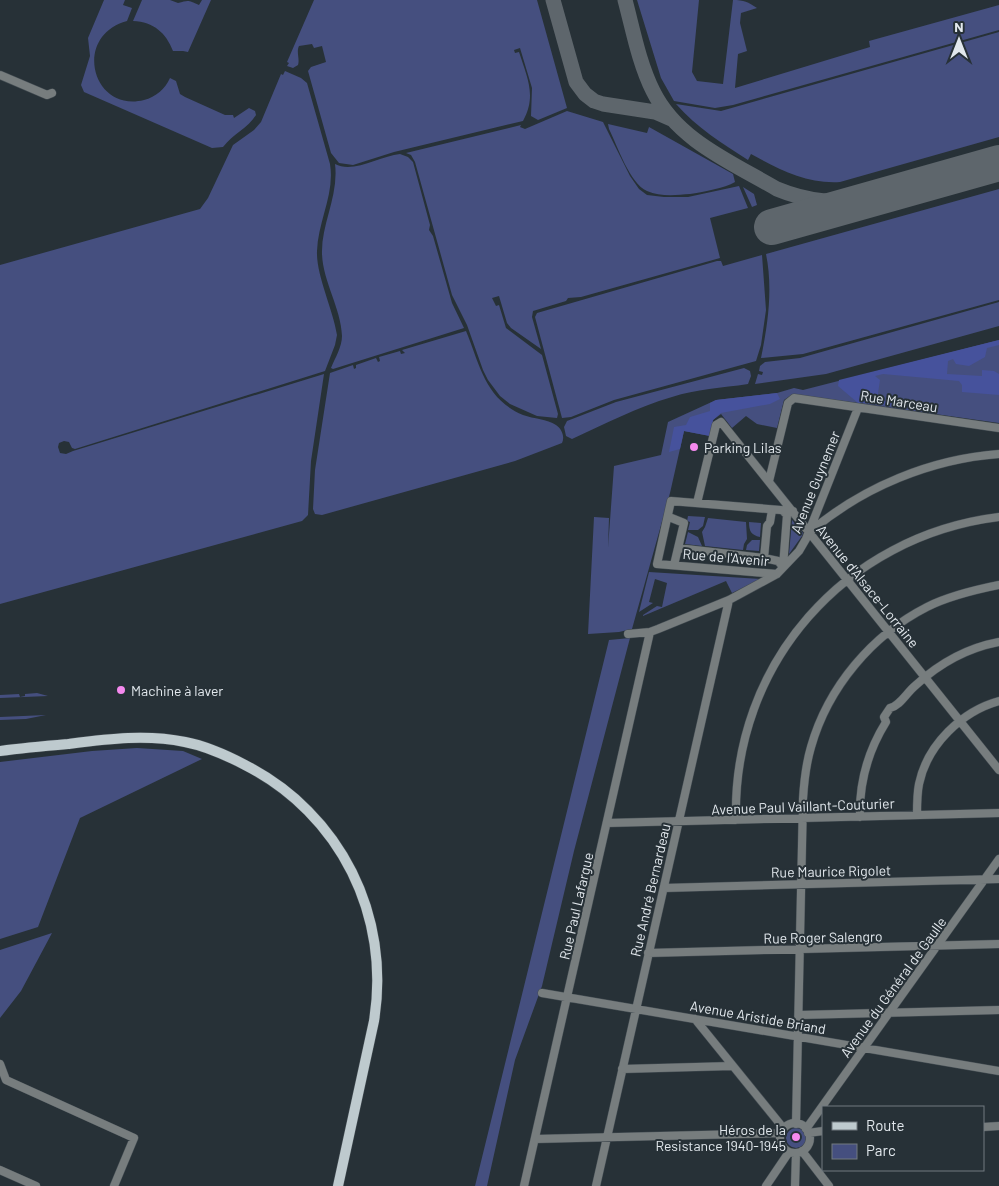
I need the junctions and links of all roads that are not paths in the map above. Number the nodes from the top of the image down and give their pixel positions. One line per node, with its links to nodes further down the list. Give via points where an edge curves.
1 (0, 75): 2 (street, via 47,95)
2 (52, 93)
3 (858, 408): 4 (street, Rue Marceau); 6 (street, Rue Marceau, via 794,398 788,403); 13 (street, Avenue Guynemer)
4 (999, 428)
5 (999, 454): 13 (street, via 954,461 883,484 828,516)
6 (769, 481): 7 (street, Avenue d'Alsace-Lorraine, via 721,422 716,425); 10 (street, Avenue d'Alsace-Lorraine)
7 (697, 503): 8 (street, Rue de l'Avenir); 12 (street, Rue de l'Avenir, via 671,502)
8 (772, 510): 9 (street, Rue de l'Avenir); 15 (street, Rue de l'Avenir)
9 (783, 511): 10 (street, Rue de l'Avenir); 17 (street, Rue de l'Avenir, via 787,515)
10 (793, 511): 13 (street, Avenue d'Alsace-Lorraine)
11 (999, 516): 19 (street, via 924,535 887,553)
12 (668, 517): 14 (street, Rue de l'Avenir, via 684,523); 16 (street, Rue de l'Avenir, via 658,564)
13 (810, 532): 17 (street, Avenue Guynemer, via 799,551); 19 (street, Avenue d'Alsace-Lorraine)
14 (678, 548): 15 (street, Rue de l'Avenir); 16 (street, Rue de l'Avenir)
15 (764, 558): 17 (street, Rue de l'Avenir, via 778,561)
16 (674, 565): 18 (street, Rue de l'Avenir)
17 (783, 567): 18 (street, Avenue Guynemer)
18 (777, 574): 21 (street, Avenue Guynemer)
19 (847, 580): 23 (street, Avenue d'Alsace-Lorraine); 35 (street, via 816,608 769,672 742,748 735,791)
20 (999, 585): 23 (street, via 927,607)
21 (729, 600): 22 (street, Avenue Guynemer); 36 (street, Rue André Bernardeau)
22 (650, 632): 24 (street, Avenue Guynemer); 37 (street, Rue Paul Lafargue)
23 (889, 632): 26 (street, Avenue d'Alsace-Lorraine); 34 (street, via 858,660 822,718 809,754)
24 (628, 634)
25 (999, 642): 26 (street, via 959,655)
26 (925, 677): 28 (street, Avenue d'Alsace-Lorraine); 33 (street, via 884,717 886,722 864,772)
27 (999, 701): 28 (street)
28 (960, 721): 30 (street, Avenue d'Alsace-Lorraine); 32 (street, via 944,736 925,766 919,784)
29 (0, 751): 74 (main road, via 125,737 186,742 228,756 265,775 324,827 345,858 364,899 378,974 374,1022)
30 (999, 770)
31 (999, 813): 32 (street, Avenue Paul Vaillant-Couturier)
32 (917, 815): 33 (street, Avenue Paul Vaillant-Couturier)
33 (860, 817): 34 (street, Avenue Paul Vaillant-Couturier)
34 (802, 818): 35 (street, Avenue Paul Vaillant-Couturier); 41 (street)
35 (736, 820): 36 (street, Avenue Paul Vaillant-Couturier)
36 (679, 821): 37 (street, Avenue Paul Vaillant-Couturier); 42 (street, Rue André Bernardeau)
37 (607, 823): 48 (street, Rue Paul Lafargue)
38 (999, 859): 40 (street, Avenue du Général de Gaulle)
39 (999, 879): 40 (street, Rue Maurice Rigolet)
40 (985, 880): 41 (street, Rue Maurice Rigolet); 44 (street, Avenue du Général de Gaulle)
41 (801, 885): 42 (street, Rue Maurice Rigolet); 45 (street)
42 (664, 888): 46 (street, Rue André Bernardeau)
43 (999, 944): 44 (street, Rue Roger Salengro)
44 (937, 946): 45 (street, Rue Roger Salengro); 51 (street, Avenue du Général de Gaulle)
45 (800, 950): 46 (street, Rue Roger Salengro); 52 (street)
46 (648, 953): 49 (street, Rue André Bernardeau)
47 (542, 993): 48 (street, Avenue Aristide Briand)
48 (568, 997): 49 (street, Avenue Aristide Briand); 69 (street, Rue Paul Lafargue)
49 (636, 1009): 53 (street, Avenue Aristide Briand); 58 (street, Rue André Bernardeau)
50 (999, 1010): 51 (street)
51 (890, 1012): 52 (street); 55 (street, Avenue du Général de Gaulle)
52 (799, 1015): 54 (street)
53 (696, 1019): 54 (street, Avenue Aristide Briand); 57 (street)
54 (798, 1037): 55 (street, Avenue Aristide Briand); 62 (street)
55 (864, 1048): 59 (street, Avenue Aristide Briand); 60 (street, Avenue du Général de Gaulle)
56 (0, 1064): 73 (street, via 6,1080 134,1138)
57 (732, 1066): 58 (street); 67 (street, via 780,1124)
58 (622, 1070): 68 (street, Rue André Bernardeau)
59 (999, 1071)
60 (824, 1106)
61 (822, 1109): 65 (street, Avenue du Général de Gaulle)
62 (796, 1124): 65 (street); 67 (street, via 789,1125)
63 (999, 1126): 64 (street)
64 (984, 1127)
65 (807, 1131): 66 (street); 70 (street, via 809,1141)
66 (822, 1131)
67 (782, 1132): 68 (street); 70 (street, via 782,1146)
68 (606, 1137): 69 (street); 76 (street, Rue André Bernardeau)
69 (535, 1139): 75 (street, Rue Paul Lafargue)
70 (796, 1152): 77 (street); 78 (street); 79 (street)
71 (0, 1170): 72 (street)
72 (36, 1186)
73 (114, 1186)
74 (338, 1186)
75 (524, 1186)
76 (596, 1186)
77 (766, 1186)
78 (795, 1186)
79 (829, 1186)

